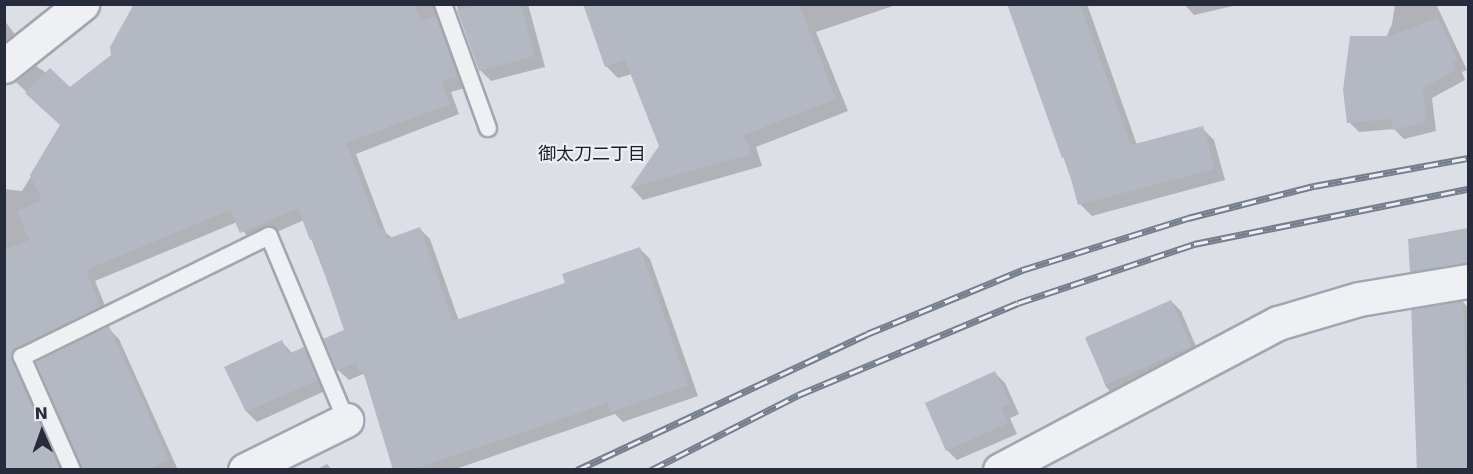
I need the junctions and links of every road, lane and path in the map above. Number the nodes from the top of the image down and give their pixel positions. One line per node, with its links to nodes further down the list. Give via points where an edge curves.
1 (82, 4): 3 (street)
2 (443, 4): 4 (lane)
3 (4, 66)
4 (488, 128)
5 (1468, 281): 9 (street, via 1359,299 1278,323)
6 (346, 420): 7 (lane, via 269,236 22,357); 8 (street)
7 (72, 470)
8 (244, 470)
9 (1000, 470)

